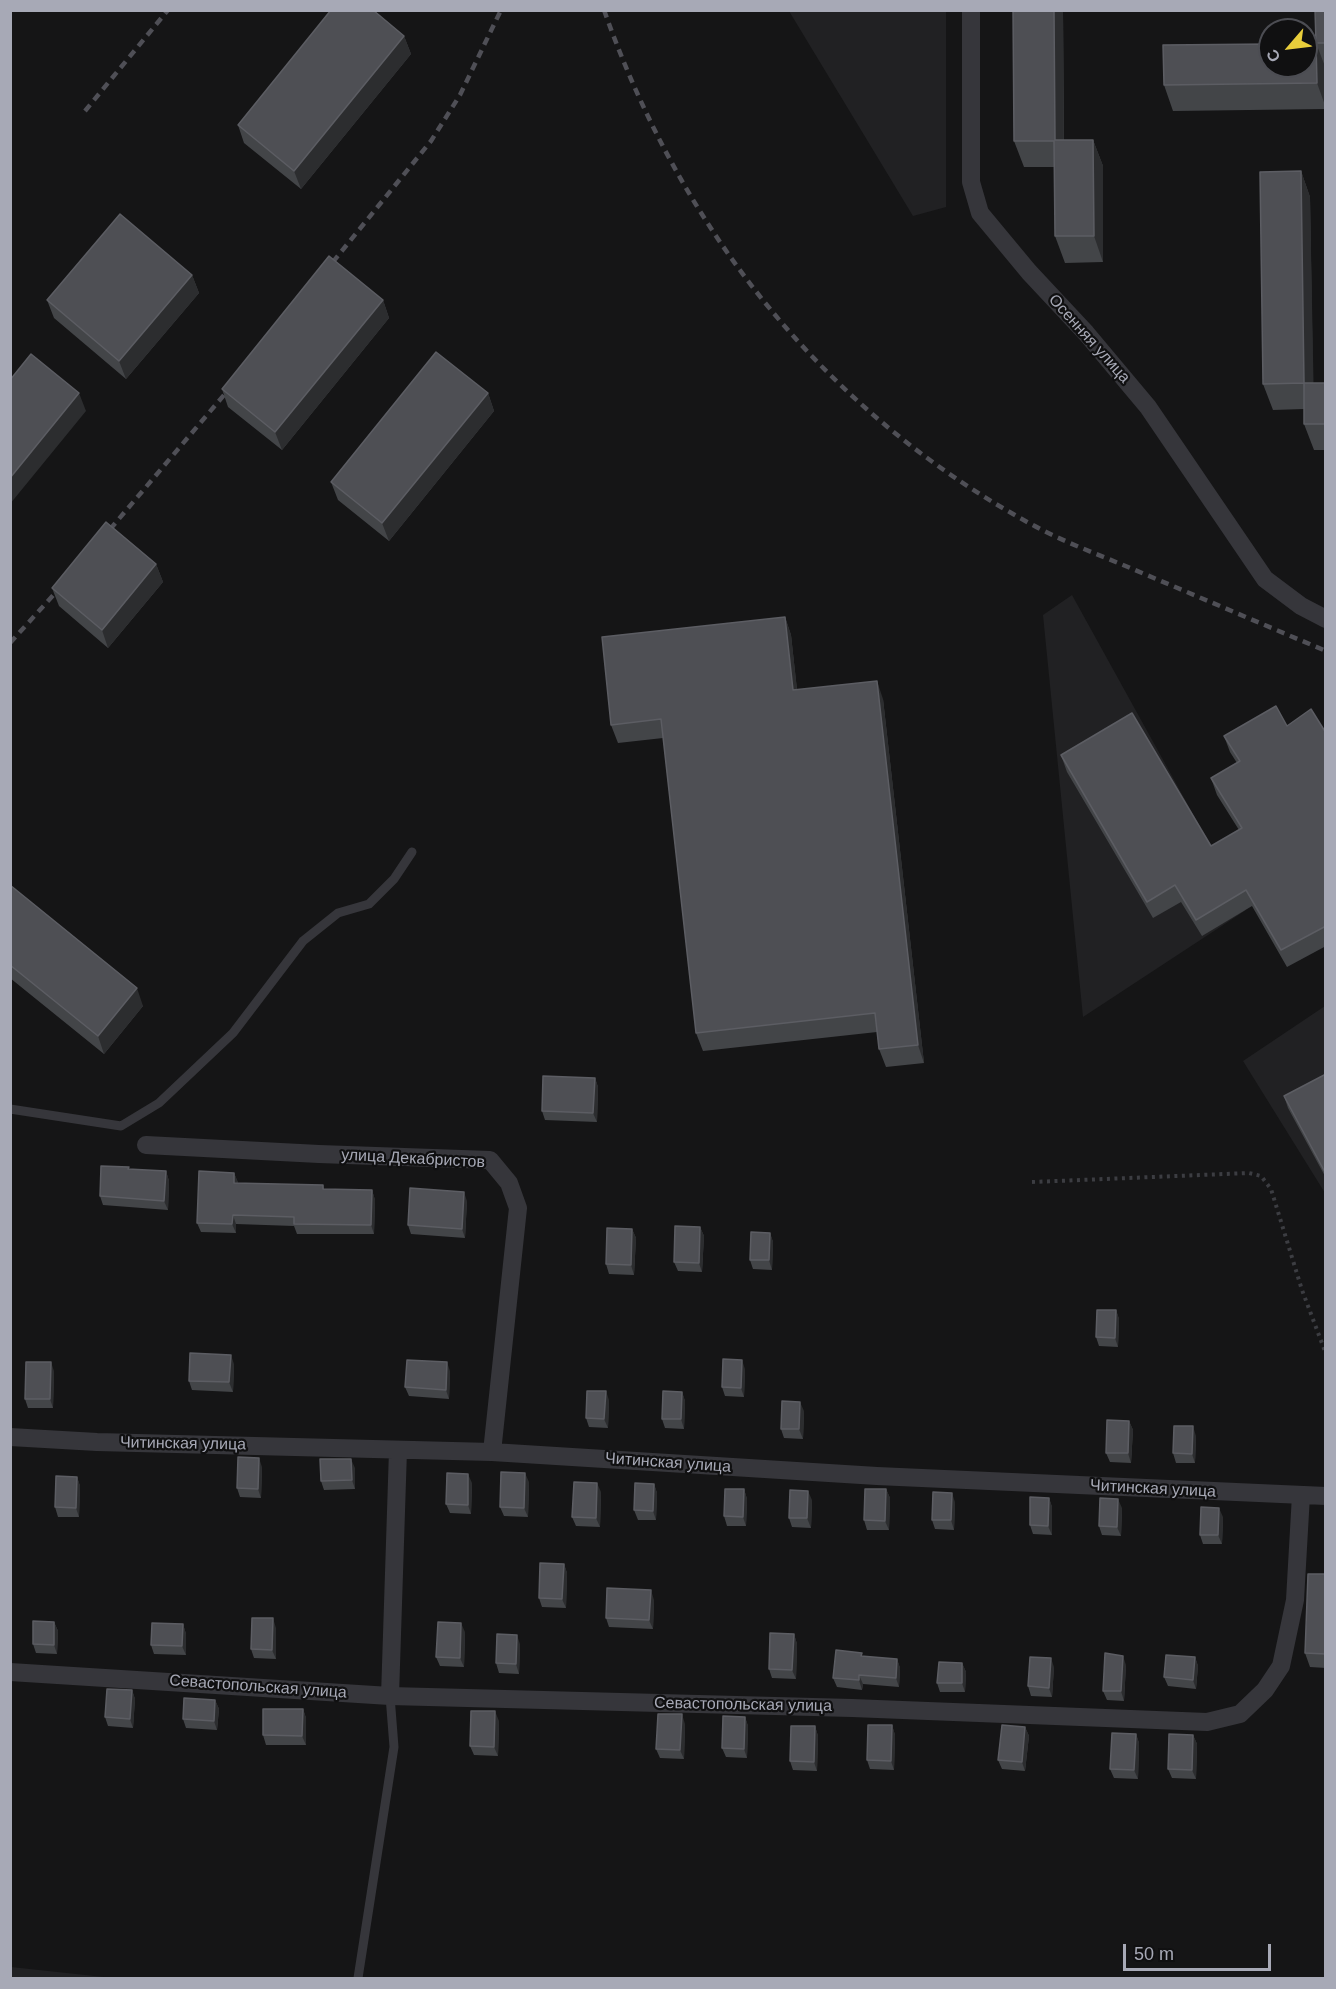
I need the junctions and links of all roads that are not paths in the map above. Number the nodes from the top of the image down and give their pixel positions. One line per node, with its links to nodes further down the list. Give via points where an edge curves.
1 (971, 10): 2 (street, Осенняя улица, via 970,182 980,213 1148,407 1265,579)
2 (1326, 619)
3 (412, 852): 4 (lane, via 394,879 369,904 338,913 303,941 232,1033 159,1103 121,1126)
4 (10, 1109)
5 (146, 1145): 8 (street, улица Декабристов, via 490,1160 509,1184 518,1208)
6 (10, 1437): 7 (street, Читинская улица)
7 (398, 1450): 8 (street, Читинская улица); 12 (street)
8 (492, 1452): 9 (street, Читинская улица, via 877,1476)
9 (1301, 1495): 10 (street, Читинская улица); 12 (street, Севастопольская улица, via 1295,1600 1281,1666 1265,1690 1240,1714 1207,1722)
10 (1326, 1496)
11 (10, 1672): 12 (street, Севастопольская улица)
12 (390, 1695): 13 (lane, via 394,1747)
13 (358, 1978)

